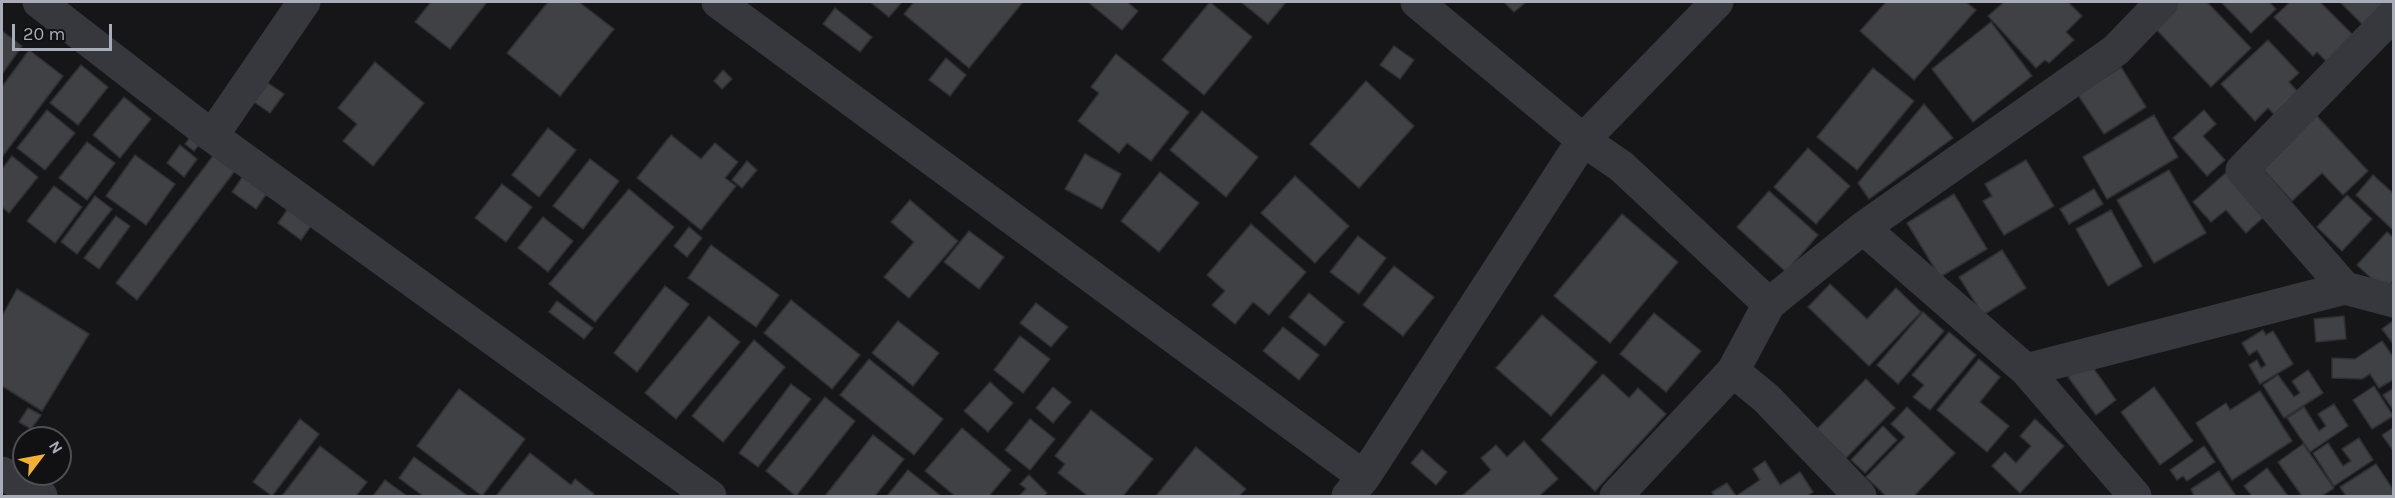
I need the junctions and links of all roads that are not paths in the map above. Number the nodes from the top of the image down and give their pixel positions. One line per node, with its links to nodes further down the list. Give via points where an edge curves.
1 (39, 2): 8 (street)
2 (304, 2): 8 (street)
3 (718, 2): 17 (street)
4 (1417, 2): 9 (street)
5 (1717, 2): 9 (street)
6 (2162, 2): 10 (street, via 2116,50)
7 (2394, 14): 11 (street, via 2242,170)
8 (212, 136): 19 (street)
9 (1583, 140): 13 (street, via 1621,166); 17 (street)
10 (1863, 228): 13 (street); 14 (street)
11 (2345, 288): 12 (street); 14 (street)
12 (2394, 301)
13 (1769, 304): 15 (street)
14 (2026, 370): 22 (street)
15 (1733, 371): 20 (street); 21 (street, via 1766,398)
16 (2, 473): 18 (street)
17 (1356, 487)
18 (40, 496)
19 (710, 496)
20 (1616, 496)
21 (1860, 496)
22 (2135, 496)

